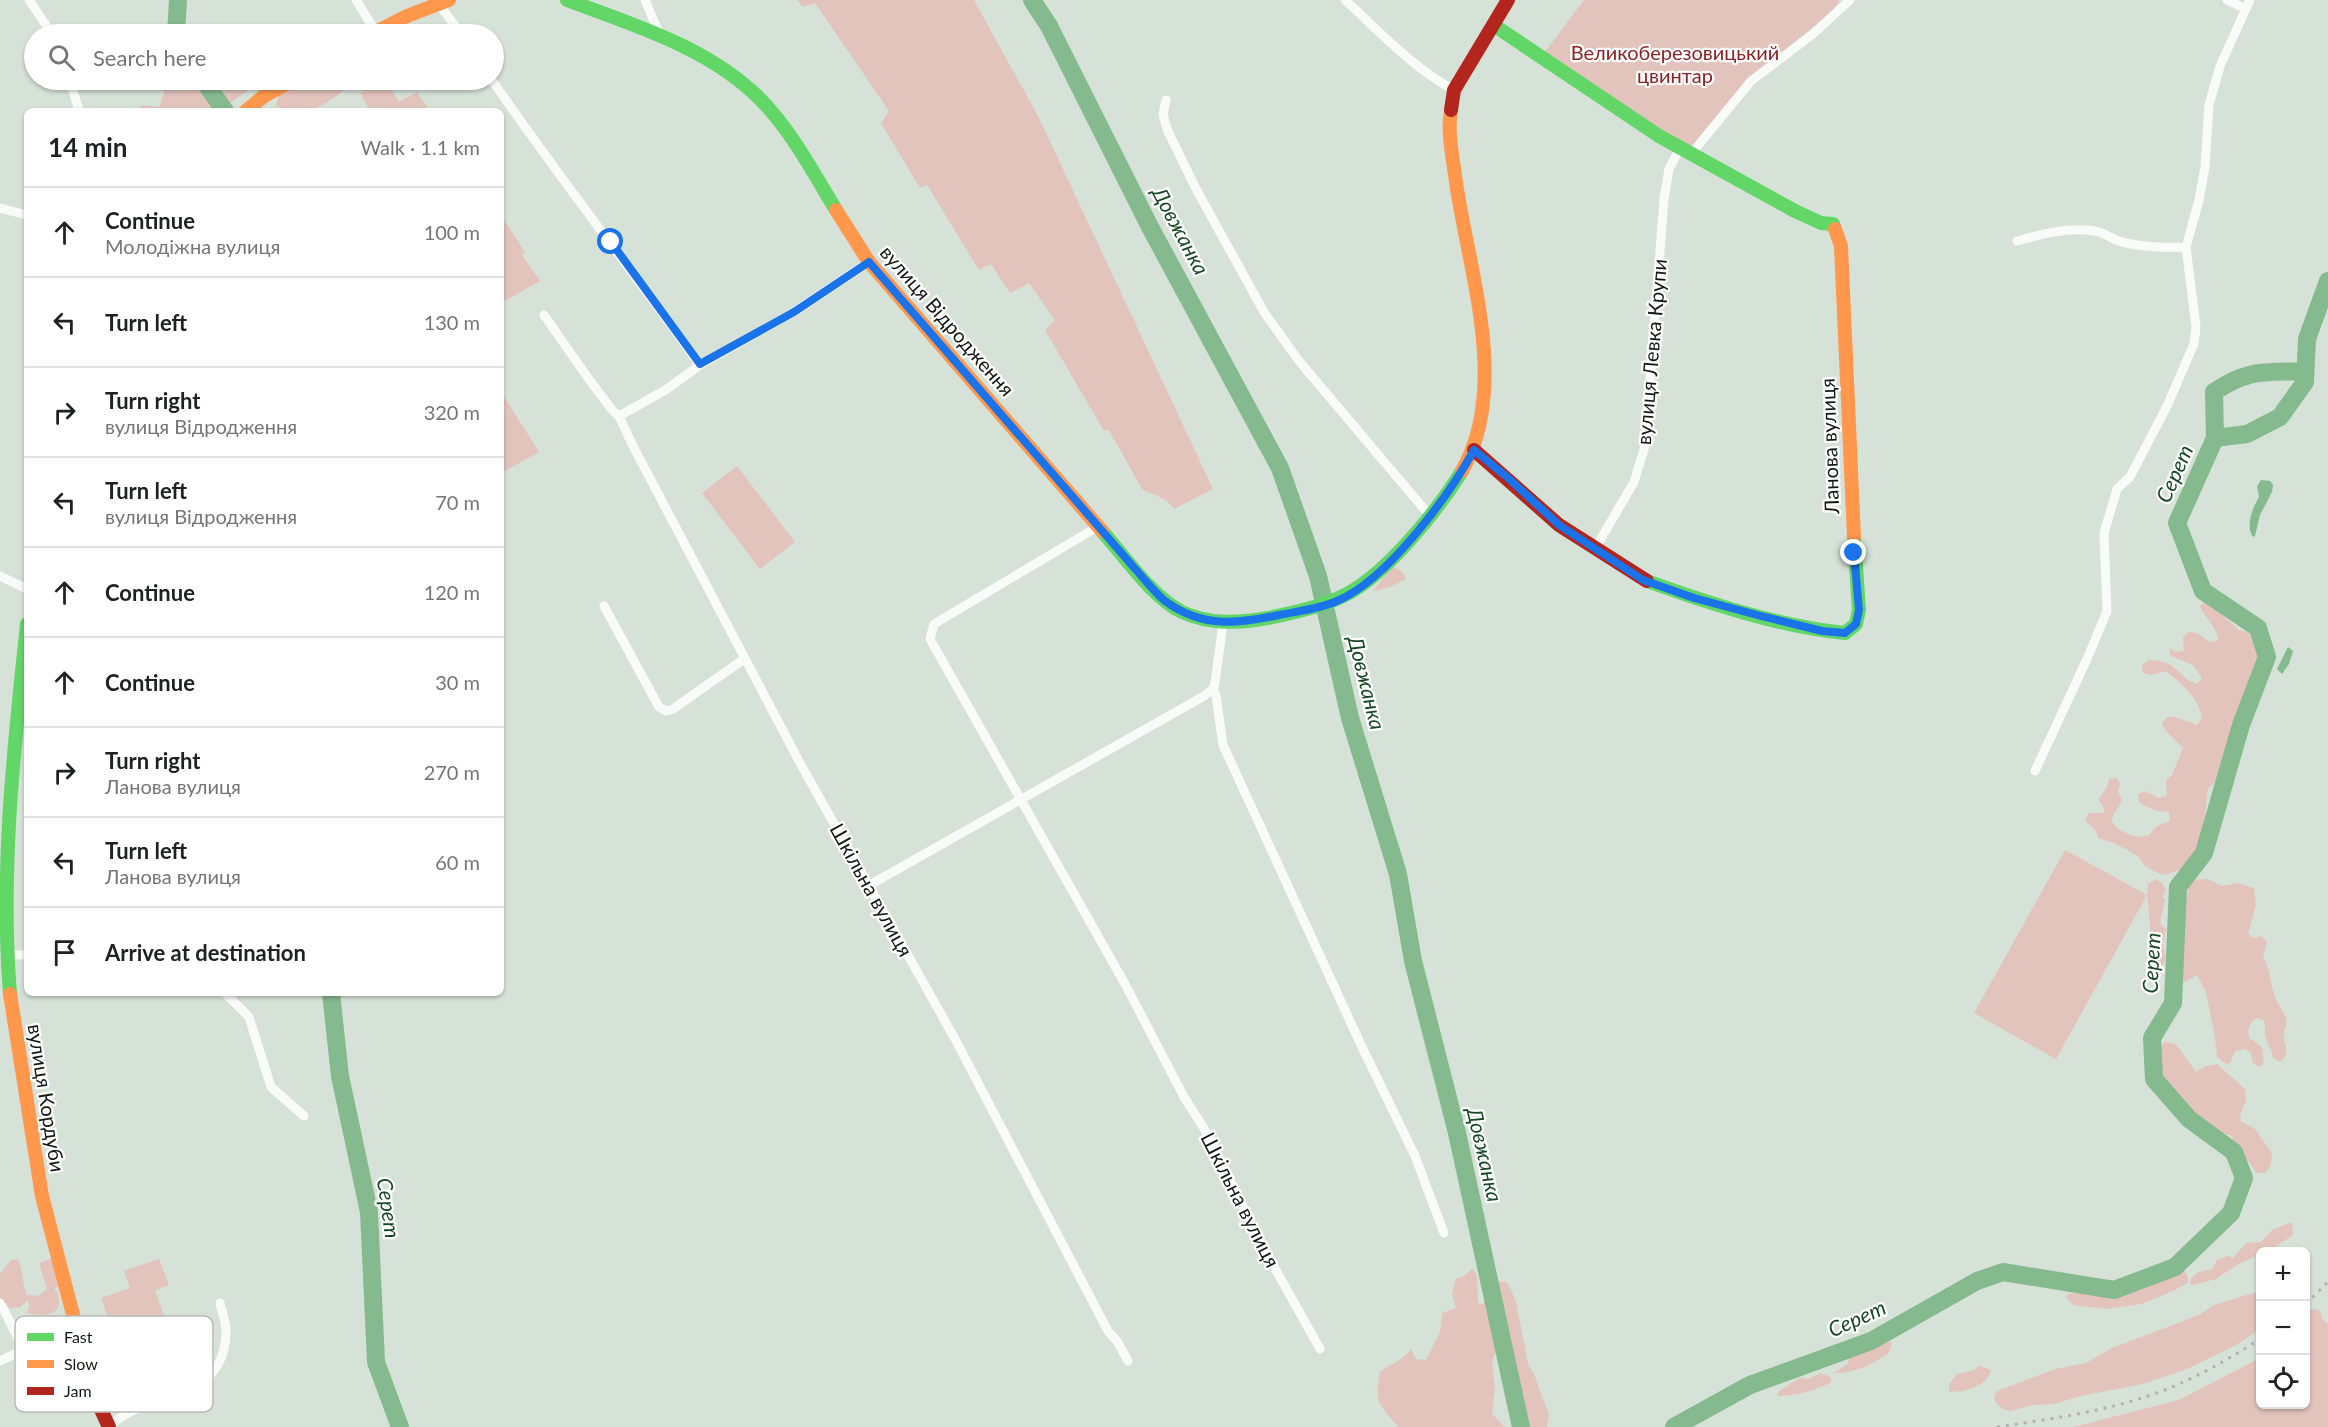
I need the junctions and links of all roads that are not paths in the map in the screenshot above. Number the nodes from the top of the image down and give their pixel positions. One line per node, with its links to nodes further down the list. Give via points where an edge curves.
1 (29, 0): 11 (street)
2 (356, 0): 12 (street)
3 (567, 0): 16 (street, вулиця Відродження)
4 (645, 0): 16 (street)
5 (1346, 0): 20 (street, via 1397,48)
6 (1509, 0): 15 (street)
7 (1850, 0): 24 (street, вулиця Левка Крупи, via 1751,81)
8 (2227, 0): 10 (street)
9 (444, 2): 13 (street); 14 (street)
10 (2248, 4): 28 (street, via 2220,66 2209,105 2205,167)
11 (45, 24)
12 (369, 24)
13 (391, 24)
14 (456, 24)
15 (1495, 26): 20 (street); 24 (street, Ланова вулиця)
16 (660, 35): 29 (street, вулиця Відродження, via 728,72 781,123)
17 (73, 90): 22 (street)
18 (275, 90): 23 (street)
19 (499, 90): 31 (street)
20 (1454, 90): 33 (street, вулиця Відродження, via 1449,123 1451,146 1484,363 1482,421)
21 (1166, 100): 34 (street, via 1163,114 1172,138 1264,312 1299,361)
22 (79, 108)
23 (250, 108)
24 (1686, 151): 36 (street, вулиця Левка Крупи, via 1669,169 1664,199 1645,446 1634,482); 36 (street, Ланова вулиця, via 1795,211 1833,224 1841,246 1859,610 1856,624 1845,633 1822,631 1694,598 1643,580)
25 (0, 208): 26 (street)
26 (24, 214)
27 (2017, 241): 28 (street, via 2076,229 2098,231 2118,241 2148,246)
28 (2186, 247): 44 (street, via 2196,327 2194,344 2130,477 2116,489 2104,532 2107,611)
29 (869, 262): 31 (street, via 794,312); 35 (street, вулиця Відродження)
30 (544, 315): 32 (street, Шкільна вулиця)
31 (700, 364): 32 (street, via 667,389)
32 (619, 416): 42 (street, Шкільна вулиця)
33 (1474, 450): 34 (street, вулиця Відродження); 36 (street, Ланова вулиця, via 1559,525)
34 (1430, 516): 40 (street, вулиця Відродження, via 1366,584 1337,601 1266,618)
35 (1098, 526): 40 (street, вулиця Відродження, via 1164,600 1186,614); 45 (street, Шкільна вулиця, via 958,608 931,630 934,648)
36 (1595, 549)
37 (0, 576): 38 (street)
38 (24, 588)
39 (604, 606): 42 (street, via 659,707 666,711)
40 (1223, 623): 43 (street)
41 (24, 652): 47 (street, вулиця Кордуби, via 9,794 3,910)
42 (744, 659): 46 (street, Шкільна вулиця)
43 (1213, 689): 45 (street); 51 (street, via 1223,745 1415,1156)
44 (2035, 771)
45 (1021, 799): 46 (street); 56 (street, Шкільна вулиця, via 1215,1149 1263,1247)
46 (868, 886): 59 (street, Шкільна вулиця, via 956,1040 1108,1331)
47 (5, 955): 48 (street); 54 (street, вулиця Кордуби, via 42,1196)
48 (24, 955)
49 (228, 996): 50 (street, via 249,1017 271,1087)
50 (304, 1116)
51 (1444, 1233)
52 (0, 1303): 55 (street)
53 (220, 1303): 60 (street, via 226,1332 223,1353)
54 (74, 1316)
55 (15, 1331)
56 (1320, 1349)
57 (15, 1354): 58 (street)
58 (0, 1361)
59 (1128, 1361)
60 (213, 1373)
61 (102, 1412): 63 (street, вулиця Кордуби)
62 (129, 1412): 63 (street)
63 (108, 1427)

